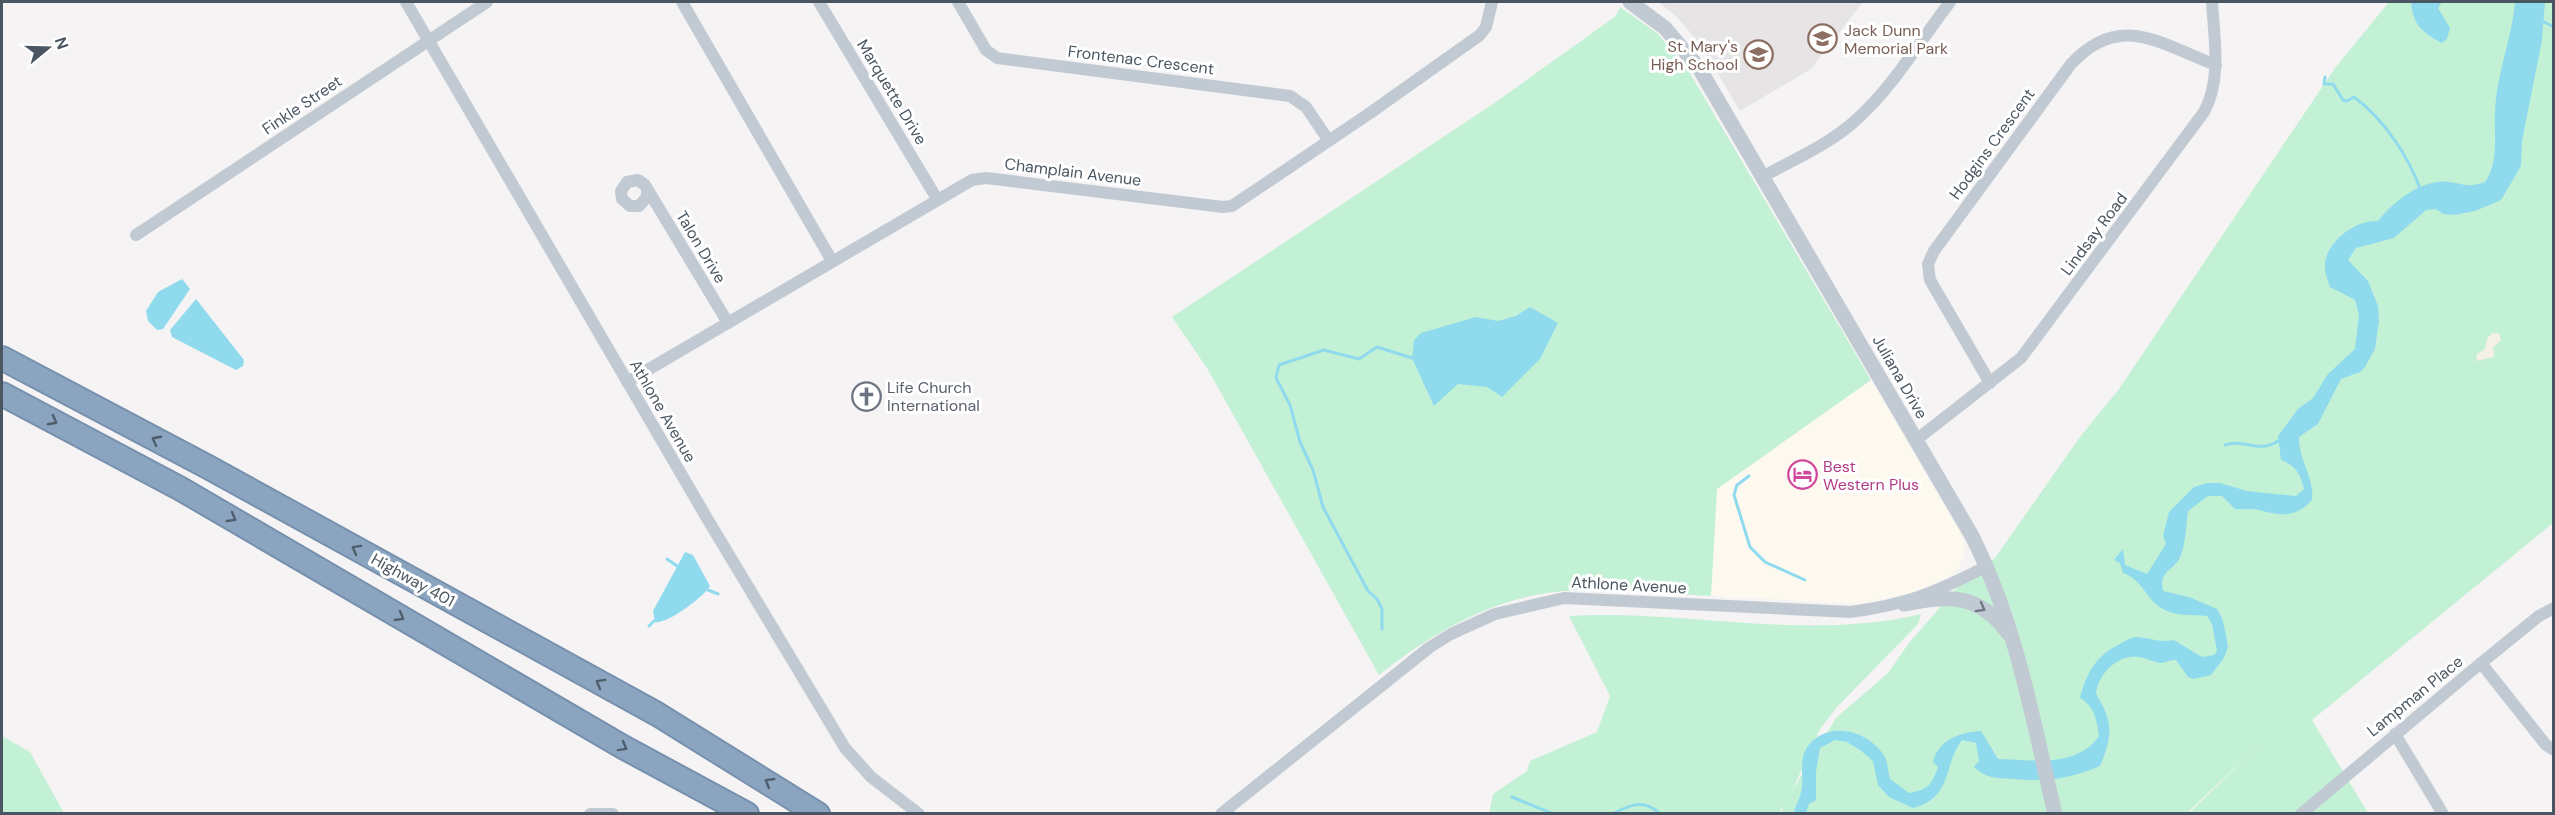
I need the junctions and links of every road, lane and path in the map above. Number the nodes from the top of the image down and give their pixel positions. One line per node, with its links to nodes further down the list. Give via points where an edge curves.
1 (406, 2): 10 (street, Athlone Avenue)
2 (487, 2): 10 (street, Finkle Street)
3 (682, 2): 17 (street)
4 (819, 2): 15 (street, Marquette Drive)
5 (958, 2): 12 (street, Frontenac Crescent, via 986,50 997,58 1290,96 1306,107)
6 (1492, 2): 12 (street, Champlain Avenue, via 1480,35)
7 (1630, 2): 13 (street, Juliana Drive, via 1654,18 1688,53)
8 (1950, 2): 13 (street, via 1863,114 1837,134)
9 (2212, 2): 11 (street, Lindsay Road)
10 (429, 40): 16 (street, Finkle Street); 20 (street, Athlone Avenue)
11 (2216, 65): 21 (street, Lindsay Road, via 2213,91 2199,120 2033,343); 21 (street, Hodgins Crescent, via 2128,34 2108,36 2087,47 1934,251 1928,264 1930,280)
12 (1329, 141): 15 (street, Champlain Avenue, via 1239,201 1223,207 986,178 972,180)
13 (1762, 177): 23 (street, Juliana Drive)
14 (647, 189): 18 (street, Talon Drive)
15 (937, 199): 17 (street, Champlain Avenue)
16 (136, 235)
17 (832, 261): 18 (street, Champlain Avenue)
18 (728, 323): 20 (street, Champlain Avenue)
19 (2, 358): 34 (highway, Highway 401, one-way to 19, via 657,714)
20 (627, 382): 35 (street, Athlone Avenue, via 845,748 871,777)
21 (1990, 383): 23 (street, Lindsay Road)
22 (2, 394): 33 (highway, one-way to 33, via 181,489 623,747)
23 (1916, 440): 24 (street, Juliana Drive)
24 (1987, 566): 25 (street, Athlone Avenue); 27 (street, Juliana Drive)
25 (1904, 604): 27 (street, one-way to 27, via 1946,597 1975,604 2000,622); 36 (street, Athlone Avenue, via 1830,612 1564,598 1495,614 1430,647)
26 (2553, 608): 28 (street, Lampman Place)
27 (2018, 655): 37 (street, Juliana Drive)
28 (2481, 663): 29 (street, Lampman Place); 30 (street)
29 (2395, 734): 38 (street, Lampman Place); 39 (street)
30 (2553, 750)
31 (590, 813): 32 (street)
32 (612, 813)
33 (747, 813)
34 (818, 813)
35 (919, 813)
36 (1221, 813)
37 (2055, 813)
38 (2301, 813)
39 (2443, 813)

